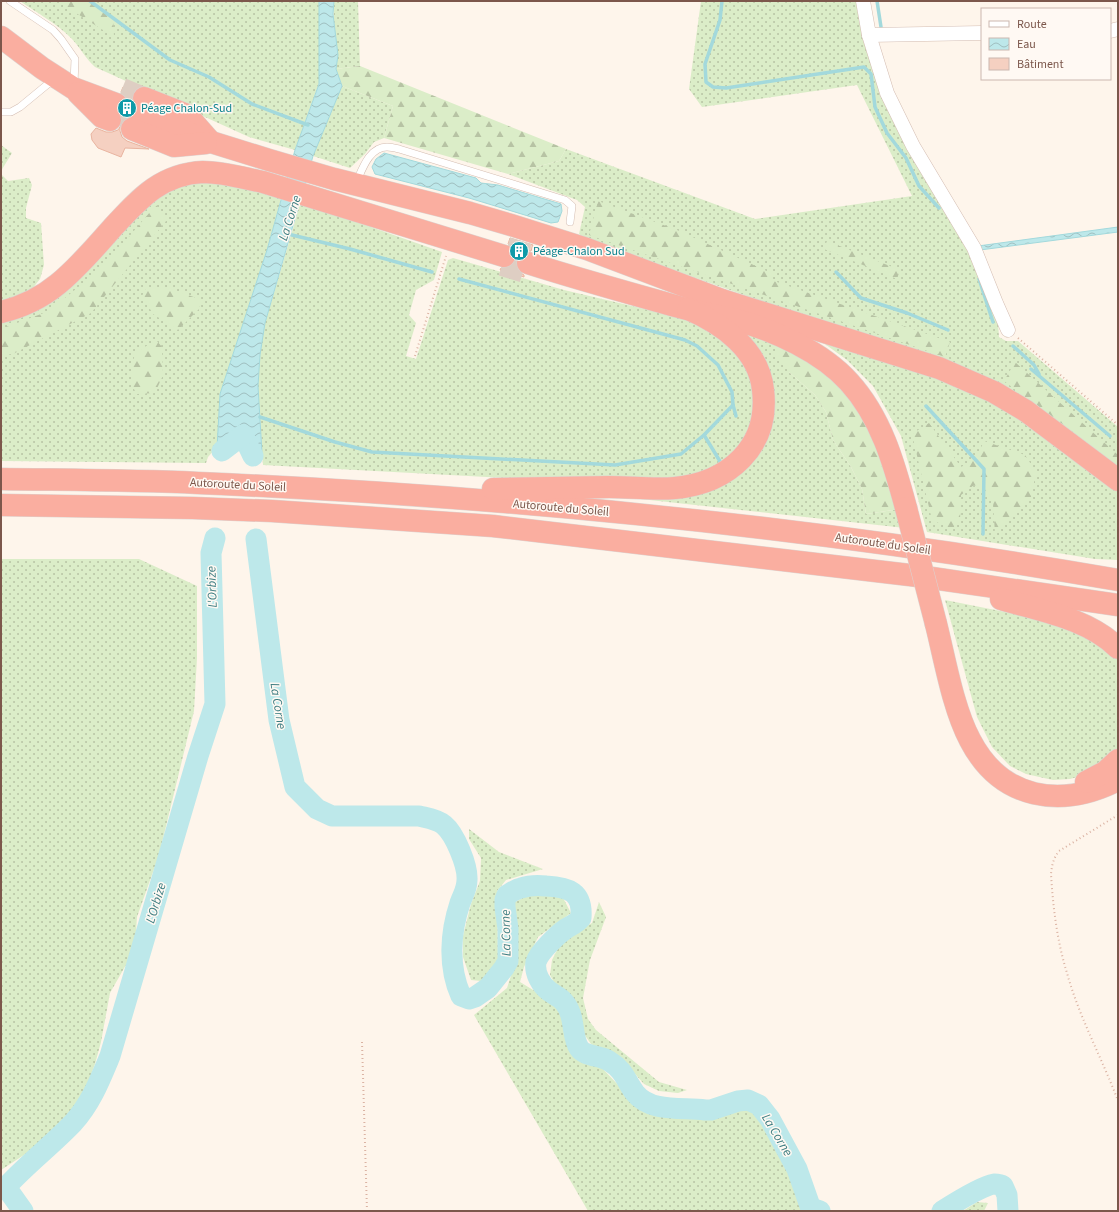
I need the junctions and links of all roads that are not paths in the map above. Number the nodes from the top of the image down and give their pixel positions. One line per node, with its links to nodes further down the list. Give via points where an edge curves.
1 (10, 1): 6 (lane, via 53,30 75,59)
2 (863, 1): 4 (street)
3 (981, 33): 4 (street)
4 (869, 35): 17 (street, via 887,93 914,146 974,248)
5 (1, 37): 6 (highway)
6 (65, 82): 7 (highway); 8 (lane, via 11,112)
7 (116, 104)
8 (2, 112)
9 (138, 113): 10 (highway, via 211,142)
10 (355, 184): 11 (lane, via 366,161 378,148 399,149 564,200 572,206); 14 (highway, via 470,212 594,252)
11 (570, 222)
12 (504, 256): 16 (highway, via 263,182 202,172 174,178 149,191 58,284 30,303)
13 (528, 263): 15 (highway)
14 (722, 300): 19 (highway, via 967,379 1026,411); 22 (highway, via 815,346 840,363 856,379 888,428 908,484)
15 (688, 310): 20 (highway, via 712,321 739,342 756,367 763,385 762,421 757,437 740,460 717,477 699,484 675,488); 22 (highway, via 738,320 770,332 809,351 836,370 856,390 878,424)
16 (1, 312)
17 (1008, 330)
18 (1, 479): 20 (highway, Autoroute du Soleil, via 195,483)
19 (1118, 480)
20 (352, 491): 24 (highway, Autoroute du Soleil, via 704,521 880,543)
21 (1, 505): 23 (highway, Autoroute du Soleil, via 272,511 493,526)
22 (910, 509): 26 (highway)
23 (918, 576): 25 (highway, Autoroute du Soleil); 27 (highway, via 1082,623 1103,635)
24 (1118, 580)
25 (1118, 605)
26 (940, 625): 28 (highway, via 969,716 981,742 1004,771 1033,785 1059,788 1087,782 1105,772); 29 (highway, via 965,730 981,758 1000,778 1020,790 1048,797 1093,791)
27 (1118, 648)
28 (1118, 760)
29 (1118, 780)

